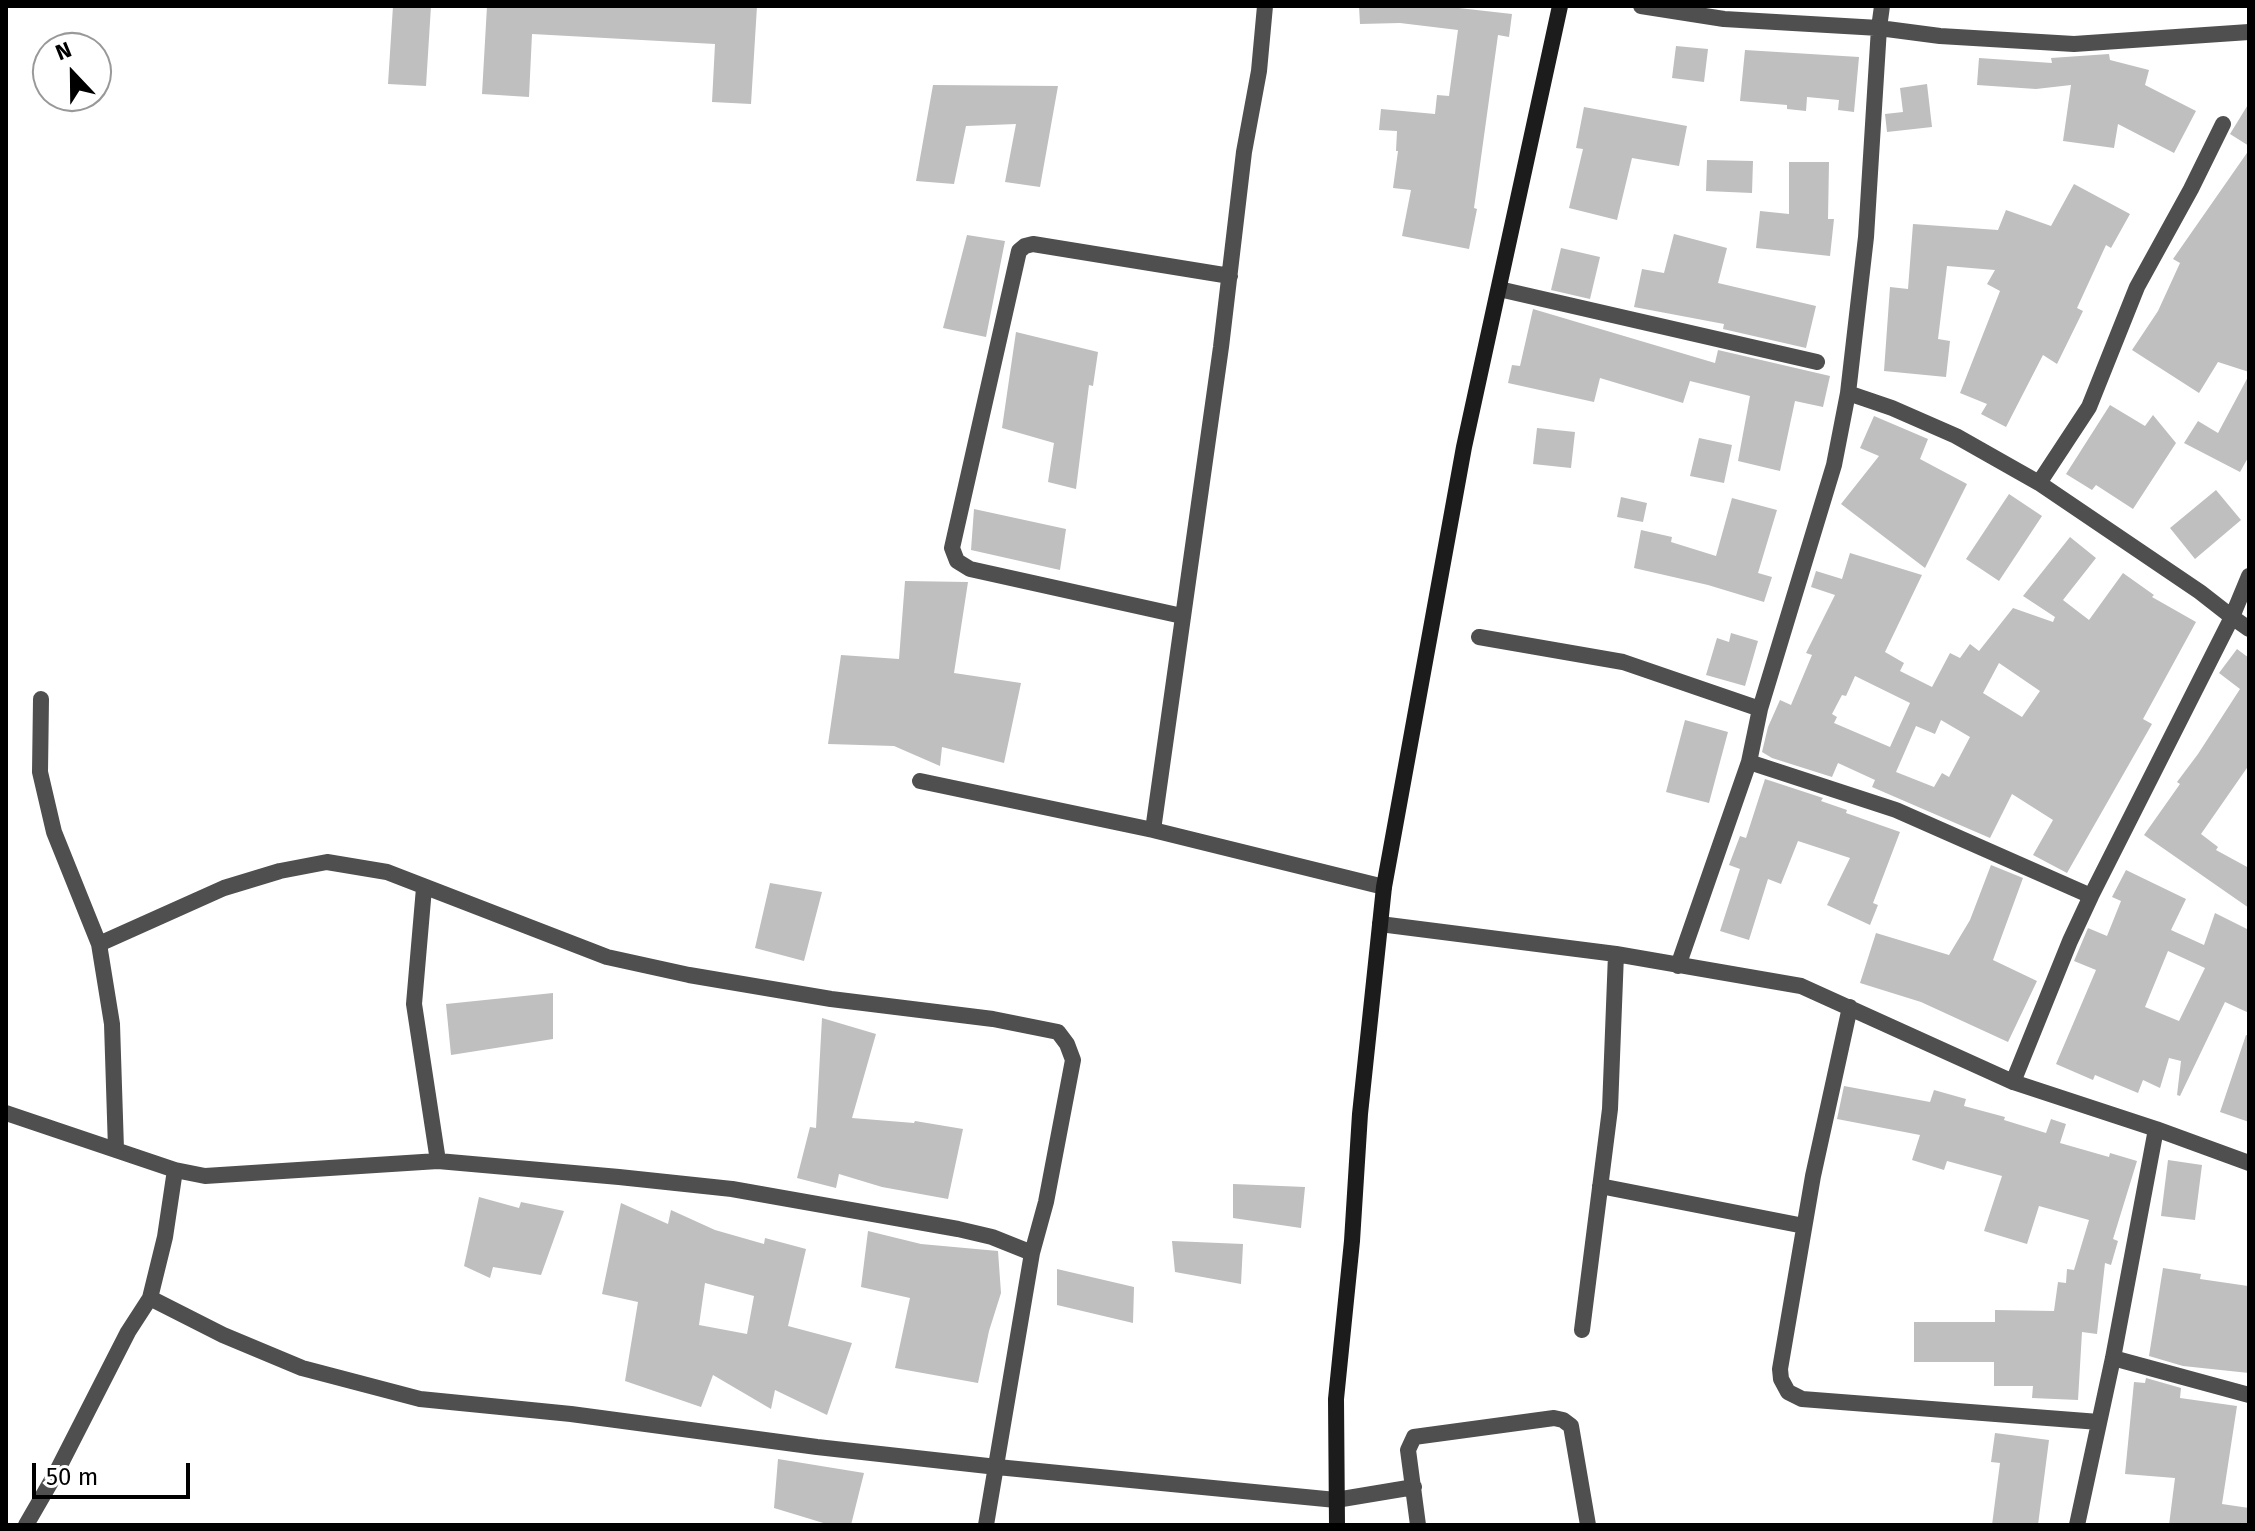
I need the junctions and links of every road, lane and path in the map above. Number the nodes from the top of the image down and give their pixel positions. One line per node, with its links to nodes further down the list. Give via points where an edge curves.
1 (1265, 6): 8 (street)
2 (1560, 6): 9 (main road)
3 (1641, 6): 5 (street, via 1724,19)
4 (1882, 6): 5 (street)
5 (1879, 28): 6 (street, via 2074,44); 11 (street, via 1866,237)
6 (2249, 32)
7 (2223, 124): 12 (street, via 2137,287 2089,407)
8 (1230, 276): 14 (street); 14 (street, via 1033,244 1019,251 952,548 957,561 970,569)
9 (1499, 289): 10 (street); 23 (main road, via 1461,462)
10 (1817, 362)
11 (1848, 393): 12 (street, via 1956,436); 19 (street, via 1834,465)
12 (2039, 483): 15 (street)
13 (2249, 576): 15 (street)
14 (1182, 616): 22 (street)
15 (2232, 617): 16 (street); 25 (street)
16 (2249, 629)
17 (1479, 637): 19 (street, via 1623,662)
18 (41, 699): 27 (street, via 40,772 50,817)
19 (1760, 709): 20 (street)
20 (1749, 762): 25 (street, via 1896,810); 29 (street)
21 (920, 781): 22 (street)
22 (1153, 830): 23 (street)
23 (1384, 887): 26 (main road)
24 (424, 888): 27 (street, via 387,872 327,862 224,888); 36 (street, via 414,1004); 40 (street, via 607,957 831,999 1058,1032 1073,1060)
25 (2091, 896): 31 (street)
26 (1380, 924): 28 (street); 48 (main road, via 1336,1399)
27 (99, 944): 34 (street, via 112,1024)
28 (1616, 954): 29 (street); 38 (street, via 1610,1109)
29 (1678, 966): 30 (street, via 1801,986)
30 (1850, 1007): 31 (street); 39 (street)
31 (2013, 1082): 33 (street)
32 (6, 1113): 34 (street)
33 (2156, 1129): 35 (street); 43 (street)
34 (116, 1149): 37 (street)
35 (2247, 1158)
36 (438, 1161): 37 (street, via 205,1176); 40 (street, via 732,1189 958,1229)
37 (175, 1170): 41 (street)
38 (1600, 1186): 39 (street); 42 (street)
39 (1804, 1226): 45 (street, via 1780,1369 1788,1392 1802,1399)
40 (1032, 1253): 46 (street)
41 (150, 1298): 46 (street, via 302,1368 420,1399); 49 (street)
42 (1582, 1330)
43 (2113, 1358): 44 (street); 45 (street)
44 (2249, 1395)
45 (2099, 1422): 54 (street)
46 (997, 1467): 48 (street); 50 (street)
47 (1414, 1487): 48 (street); 52 (street); 53 (street, via 1408,1450 1414,1437 1554,1418 1571,1426)
48 (1336, 1500): 51 (main road)
49 (26, 1525)
50 (986, 1525)
51 (1337, 1525)
52 (1418, 1525)
53 (1588, 1525)
54 (2077, 1525)

